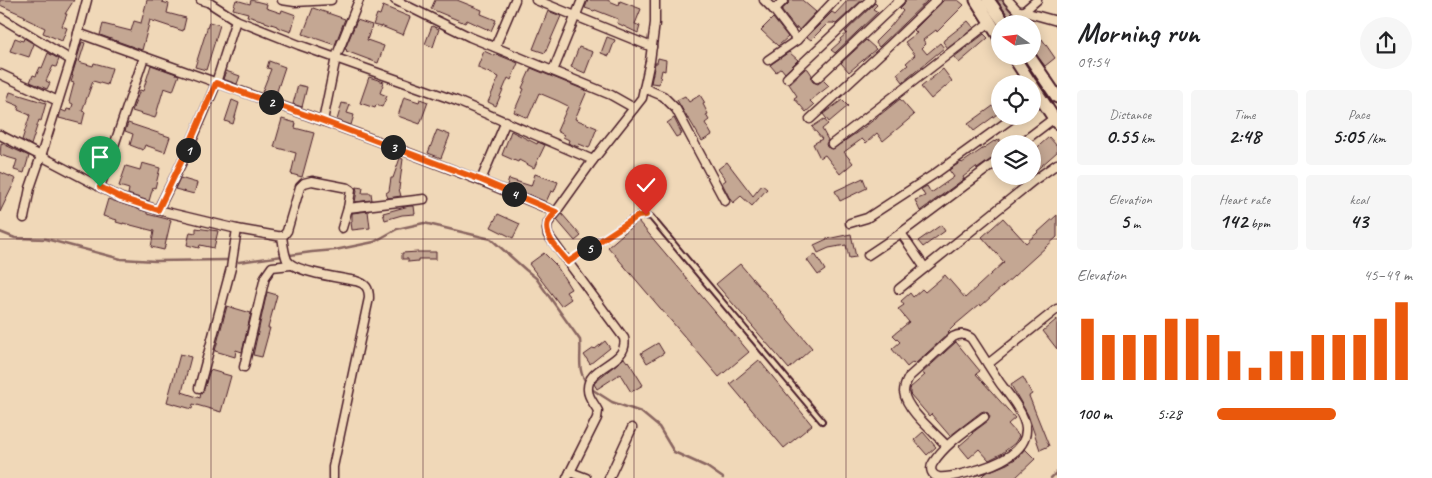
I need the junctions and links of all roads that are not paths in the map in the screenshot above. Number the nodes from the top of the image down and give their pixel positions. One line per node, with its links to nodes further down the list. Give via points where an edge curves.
1 (87, 0): 29 (street)
2 (282, 0): 3 (street)
3 (331, 0)
4 (359, 0): 34 (street)
5 (395, 0): 31 (street)
6 (515, 0): 31 (street)
7 (536, 0): 24 (street)
8 (582, 0): 24 (street)
9 (655, 0): 32 (street)
10 (764, 0): 21 (street)
11 (784, 0): 21 (street)
12 (835, 0): 30 (street)
13 (870, 0): 40 (street)
14 (900, 0): 41 (street)
15 (936, 0): 48 (street)
16 (976, 0): 28 (main road)
17 (988, 0): 23 (main road)
18 (1008, 0): 22 (street)
19 (1037, 0): 22 (street)
20 (208, 1): 26 (street)
21 (774, 10): 30 (street)
22 (1023, 12): 27 (street)
23 (999, 15)
24 (576, 16): 32 (street); 38 (street)
25 (0, 17): 35 (street)
26 (236, 20): 34 (street); 42 (street)
27 (1057, 21)
28 (990, 22): 55 (street)
29 (78, 33): 33 (street); 35 (street)
30 (797, 40): 36 (street)
31 (495, 47): 38 (street)
32 (652, 47): 43 (street)
33 (144, 57): 42 (street); 61 (street)
34 (336, 57): 49 (street); 50 (street)
35 (71, 60): 45 (street)
36 (768, 60)
37 (1034, 65): 44 (main road)
38 (553, 71): 47 (street)
39 (0, 74): 45 (street)
40 (787, 78)
41 (816, 78)
42 (216, 83): 49 (street); 65 (street)
43 (644, 88): 47 (street, via 642,98); 63 (street, via 663,96 676,110)
44 (1057, 97)
45 (58, 101): 56 (street)
46 (1041, 105): 51 (main road)
47 (634, 108): 57 (street)
48 (810, 119)
49 (323, 121): 60 (street)
50 (506, 121): 57 (street); 60 (street)
51 (1055, 121): 54 (street)
52 (1003, 125): 68 (street, via 867,218)
53 (0, 135): 56 (street)
54 (1034, 135)
55 (832, 144)
56 (41, 156): 61 (street); 67 (street)
57 (593, 160): 66 (street)
58 (1057, 164): 76 (street)
59 (991, 166): 71 (street)
60 (481, 180): 66 (street)
61 (100, 187): 65 (street)
62 (424, 199): 64 (street)
63 (725, 201)
64 (348, 208): 69 (street); 72 (street, via 350,189 307,181 300,188 287,232)
65 (158, 210): 70 (street)
66 (556, 212): 75 (street, via 548,223 548,235)
67 (24, 218)
68 (850, 223)
69 (342, 228)
70 (237, 229): 72 (street); 81 (street, via 232,268)
71 (901, 233): 73 (street); 76 (street)
72 (282, 236): 74 (street)
73 (868, 255)
74 (289, 262): 80 (street, via 272,267 266,277); 87 (street, via 303,270 362,283 369,292)
75 (568, 262): 83 (lane, via 638,216 651,217); 86 (street, via 625,343 622,353 589,380 587,389 598,411 597,418)
76 (925, 268): 77 (street)
77 (899, 289)
78 (1057, 309): 79 (street)
79 (988, 364): 85 (street, via 971,338 958,334 904,384 906,400 914,412); 85 (street, via 1024,421 1025,438 1008,457 986,468 937,477 932,466)
80 (244, 367)
81 (199, 388)
82 (984, 417): 85 (street)
83 (822, 421)
84 (632, 428): 89 (street)
85 (948, 446)
86 (568, 475): 88 (street)
87 (333, 478)
88 (586, 478)
89 (609, 478)

